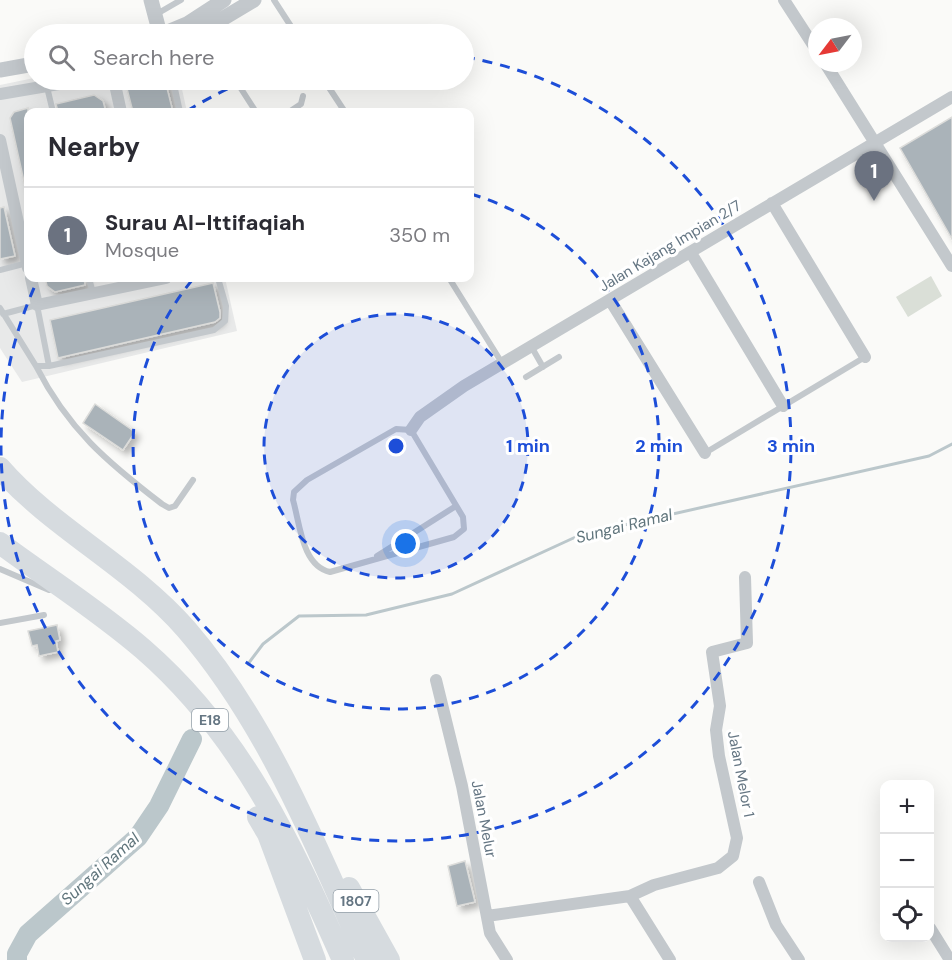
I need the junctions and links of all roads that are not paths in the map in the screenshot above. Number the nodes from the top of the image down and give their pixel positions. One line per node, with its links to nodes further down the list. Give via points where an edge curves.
1 (143, 0): 8 (street)
2 (181, 0): 7 (lane)
3 (224, 0): 10 (street)
4 (254, 0): 11 (street)
5 (274, 0): 12 (lane)
6 (784, 0): 13 (street)
7 (153, 7): 9 (street)
8 (149, 24)
9 (159, 24)
10 (187, 24)
11 (214, 24)
12 (290, 24)
13 (808, 37)
14 (24, 66): 15 (street)
15 (0, 70)
16 (831, 72): 33 (street)
17 (27, 90): 23 (street)
18 (48, 90): 26 (lane)
19 (116, 90): 27 (street)
20 (175, 90): 28 (lane)
21 (242, 90): 29 (lane)
22 (331, 90): 31 (lane)
23 (0, 94)
24 (303, 96): 30 (lane)
25 (952, 97): 33 (street, Jalan Kajang Impian 2/7)
26 (52, 108)
27 (120, 108)
28 (179, 108)
29 (253, 108)
30 (296, 108)
31 (342, 108)
32 (0, 140): 35 (street)
33 (875, 142): 34 (street, Jalan Kajang Impian 2/7); 37 (street)
34 (772, 203): 36 (street, Jalan Kajang Impian 2/7); 51 (street)
35 (24, 248)
36 (691, 253): 46 (street, Jalan Kajang Impian 2/7); 57 (street)
37 (952, 266)
38 (24, 267): 39 (lane)
39 (0, 270)
40 (31, 282): 47 (street)
41 (90, 282): 45 (lane)
42 (142, 282): 45 (street)
43 (219, 282): 54 (lane, via 227,314 214,330)
44 (451, 282): 52 (lane)
45 (93, 293): 47 (street)
46 (610, 300): 49 (street, Jalan Kajang Impian 2/7); 59 (street)
47 (37, 305): 48 (lane); 54 (lane)
48 (2, 311): 53 (lane)
49 (531, 346): 52 (street, Jalan Kajang Impian 2/7); 55 (lane)
50 (559, 357): 55 (lane)
51 (865, 357): 57 (lane)
52 (502, 363): 58 (street, Jalan Kajang Impian 2/7, via 420,417)
53 (36, 366): 54 (lane); 61 (lane, via 89,444 162,504 176,506)
54 (49, 366)
55 (543, 367): 56 (lane)
56 (526, 377)
57 (783, 406): 59 (lane)
58 (411, 430): 62 (lane); 64 (lane, via 396,429 386,434 294,492 309,556 316,565 330,572)
59 (705, 453)
60 (0, 468): 72 (highway, E18, via 48,512 136,579 185,629 223,677 272,757)
61 (193, 480)
62 (456, 506): 64 (lane); 64 (lane, via 464,529 454,537)
63 (0, 543): 67 (highway, E18)
64 (372, 560)
65 (0, 569): 67 (lane)
66 (745, 578): 74 (street, Jalan Melor 1, via 747,643 712,652 720,706 718,747 737,838 736,851 718,868 654,885)
67 (88, 606): 70 (highway, E18)
68 (44, 615): 69 (lane)
69 (0, 623)
70 (143, 649): 77 (highway, via 222,754 268,834); 78 (highway, E18, via 228,740 263,794 296,854)
71 (436, 680): 75 (street, Jalan Melur, via 462,786)
72 (317, 848): 79 (highway, E18); 80 (highway, 1807, via 340,872)
73 (759, 882): 83 (street, via 776,925)
74 (630, 896): 75 (street, Jalan Melor 1); 82 (street)
75 (487, 916): 81 (street, Jalan Melur, via 489,933)
76 (934, 934): 84 (street)
77 (315, 960)
78 (343, 960)
79 (367, 960)
80 (389, 960)
81 (507, 960)
82 (670, 960)
83 (799, 960)
84 (950, 960)

